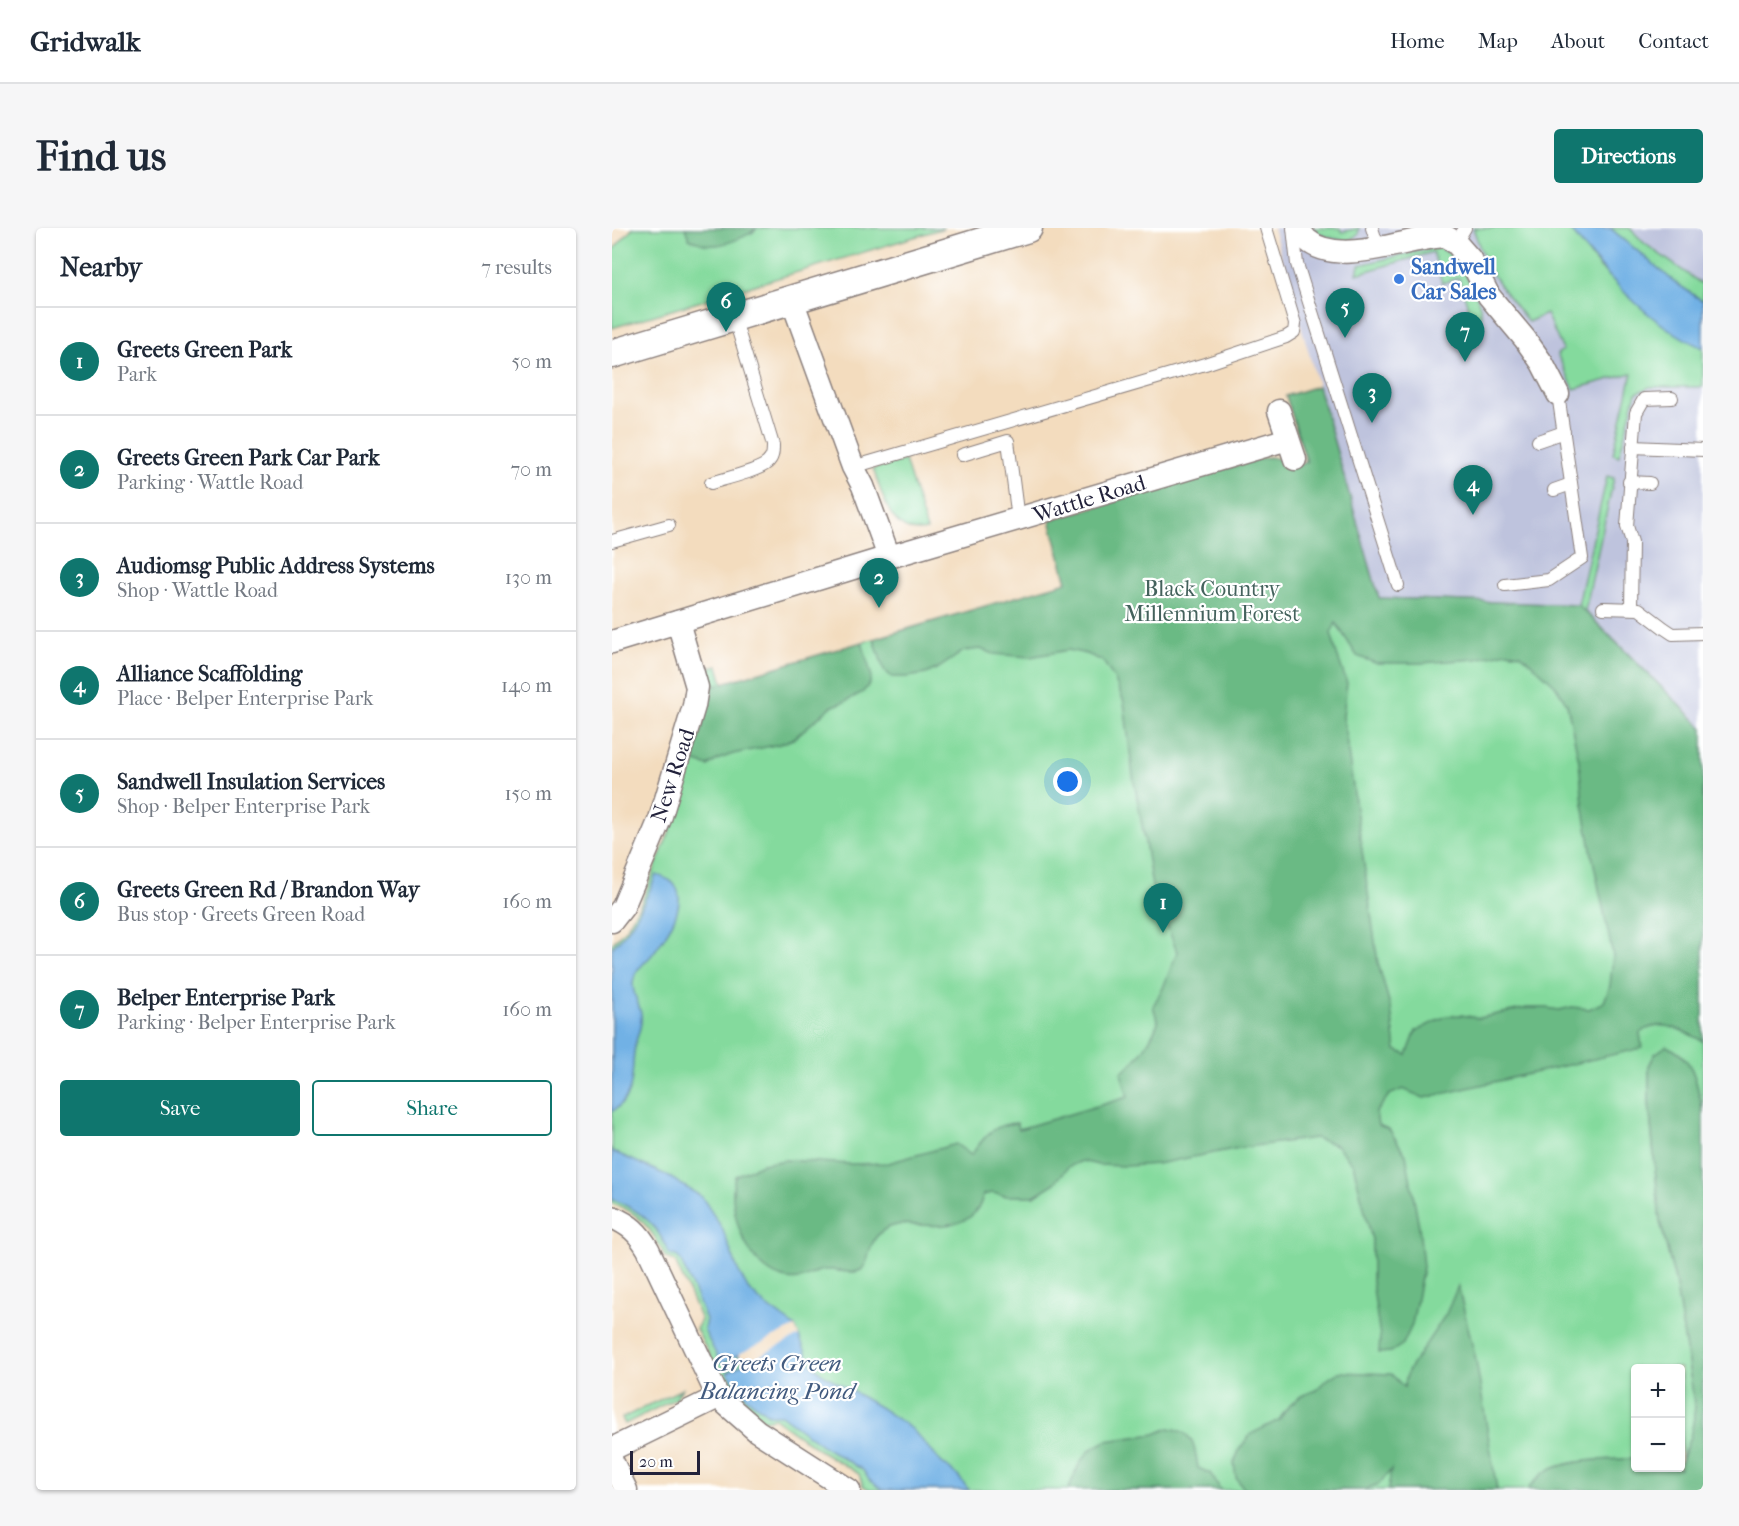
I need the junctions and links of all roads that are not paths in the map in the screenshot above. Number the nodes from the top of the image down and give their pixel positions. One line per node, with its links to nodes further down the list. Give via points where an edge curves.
1 (1028, 228): 8 (street)
2 (1266, 228): 19 (lane, via 1295,324 1294,332 1286,337)
3 (1293, 228): 29 (lane, via 1297,264 1374,496)
4 (1299, 228): 7 (street, via 1307,240 1344,253 1355,252)
5 (1418, 233): 6 (street); 7 (street)
6 (1461, 235): 11 (street, via 1489,296 1525,339)
7 (1375, 238)
8 (792, 300): 9 (street); 19 (street)
9 (734, 317): 10 (street); 21 (lane, via 773,445 772,456 758,468)
10 (612, 354)
11 (1558, 393): 14 (lane)
12 (1672, 398): 16 (lane, via 1644,399 1636,413)
13 (1280, 411): 25 (street, Wattle Road, via 1292,449)
14 (1564, 432): 15 (lane); 23 (lane)
15 (1538, 441)
16 (1633, 447): 17 (lane); 20 (lane)
17 (1703, 450)
18 (962, 455): 25 (lane, via 1008,441)
19 (853, 467): 28 (street)
20 (1629, 482): 22 (lane); 32 (lane, via 1627,526 1634,579)
21 (711, 483)
22 (1650, 483)
23 (1571, 484): 24 (lane); 30 (lane, via 1573,533 1582,558 1549,580)
24 (1554, 490)
25 (1018, 519): 28 (street, Wattle Road)
26 (669, 525): 27 (lane)
27 (612, 541)
28 (889, 557): 33 (street, Wattle Road)
29 (1398, 585)
30 (1505, 585)
31 (1603, 608): 32 (lane)
32 (1631, 608): 34 (lane, via 1639,609 1673,634)
33 (678, 622): 35 (street, Wattle Road); 36 (street, New Road, via 697,687 694,706 660,819 623,907)
34 (1703, 633)
35 (612, 642)
36 (612, 921)
37 (612, 1217): 38 (street, via 638,1233 648,1249)
38 (718, 1397): 39 (street); 42 (street, via 757,1431)
39 (612, 1449)
40 (612, 1461): 41 (street)
41 (626, 1490)
42 (849, 1490)

